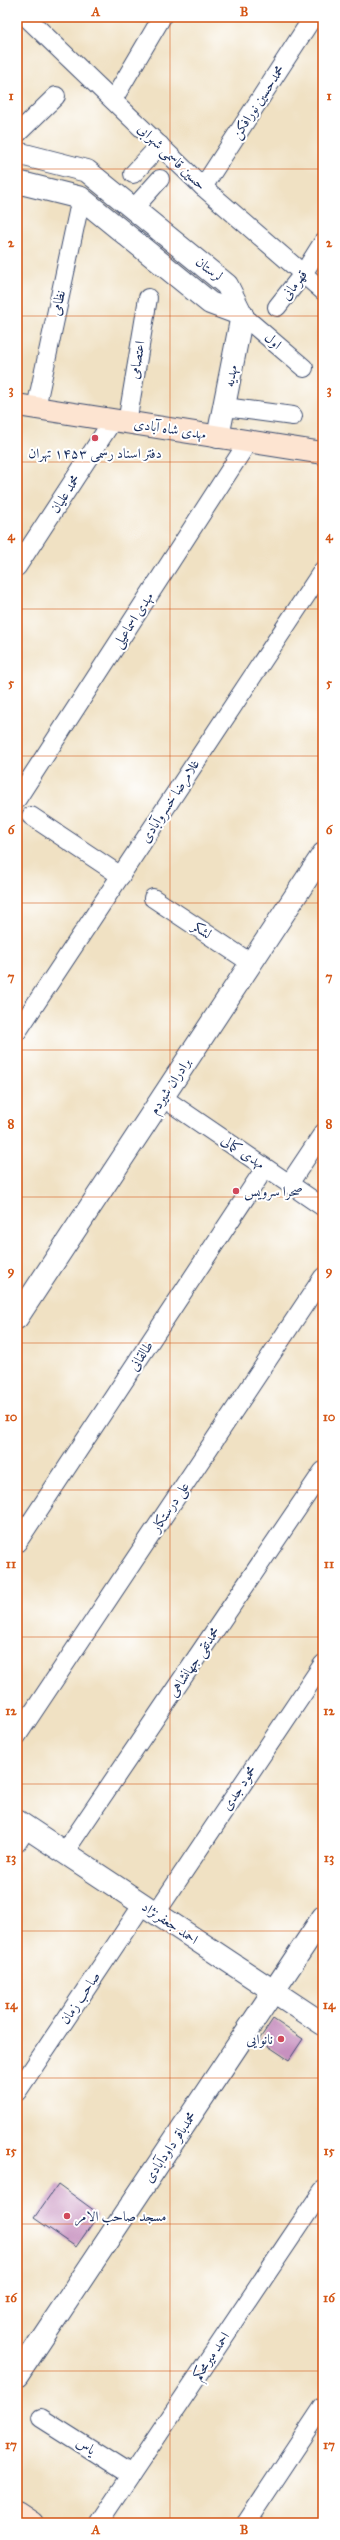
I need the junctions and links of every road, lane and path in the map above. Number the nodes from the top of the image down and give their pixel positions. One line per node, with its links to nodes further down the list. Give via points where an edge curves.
1 (26, 17): 5 (street, حسین قاسمی شهرابی)
2 (162, 17): 5 (street)
3 (313, 17): 13 (street, محمدحسین نورافکن)
4 (56, 96): 6 (street)
5 (112, 100): 7 (street, حسین قاسمی شهرابی)
6 (17, 134)
7 (160, 145): 10 (street); 13 (street, حسین قاسمی شهرابی)
8 (17, 153): 9 (street, لرستان)
9 (87, 171): 14 (street); 15 (street, لرستان)
10 (133, 174)
11 (160, 179): 15 (street)
12 (17, 182): 14 (street, لرستان)
13 (203, 187): 17 (street, حسین قاسمی شهرابی)
14 (81, 198): 21 (street, لرستان, via 210,303); 23 (street, نظامی)
15 (134, 208): 21 (street, لرستان, via 228,284)
16 (323, 242): 17 (street, قهرمانی)
17 (303, 274): 18 (street, حسین قاسمی شهرابی); 20 (street, قهرمانی)
18 (323, 291)
19 (148, 298): 26 (street, اعتصامی)
20 (277, 307)
21 (242, 315): 22 (street, اول); 24 (street, مهدیه)
22 (304, 368)
23 (27, 407): 26 (main road, مهدی شاه آبادی)
24 (225, 407): 25 (street); 27 (street, مهدیه)
25 (293, 416)
26 (120, 421): 27 (main road, مهدی شاه آبادی); 30 (street, محمد علیان)
27 (218, 437): 28 (main road, مهدی شاه آبادی)
28 (248, 442): 29 (main road, مهدی شاه آبادی); 32 (street, مهدی اسماعیلی)
29 (321, 450)
30 (17, 567)
31 (323, 570): 35 (street, غلامرضا خسروآبادی)
32 (17, 799)
33 (31, 816): 35 (street)
34 (323, 854): 37 (street, برادران شیردم)
35 (121, 876): 38 (street, غلامرضا خسروآبادی)
36 (153, 898): 37 (street, لشكر)
37 (251, 963): 39 (street, برادران شیردم)
38 (17, 1032)
39 (162, 1097): 41 (street, مهدی کمالی); 45 (street, برادران شیردم)
40 (323, 1133): 42 (street)
41 (265, 1168): 42 (street, مهدی کمالی); 47 (street, طالقانی)
42 (289, 1184): 43 (street, مهدی کمالی)
43 (323, 1207)
44 (323, 1277): 49 (street, علی درستکار)
45 (20, 1305)
46 (323, 1471): 51 (street, محمدتقی جهانشاهی)
47 (17, 1543)
48 (323, 1664): 52 (street, محمود جدی)
49 (17, 1736)
50 (20, 1831): 51 (street, احمد جعفرنژاد)
51 (64, 1852): 52 (street, احمد جعفرنژاد)
52 (149, 1909): 54 (street, احمد جعفرنژاد); 56 (street, صاحب زمان)
53 (323, 1917): 54 (street, محمدباقر داودآبادی)
54 (273, 1992): 55 (street, احمد جعفرنژاد); 58 (street, محمدباقر داودآبادی)
55 (323, 2024)
56 (17, 2092)
57 (323, 2190): 61 (street, احمد میرمحکم)
58 (17, 2376)
59 (323, 2407): 65 (street)
60 (41, 2418): 61 (street, یاس)
61 (131, 2475): 64 (street, احمد میرمحکم)
62 (17, 2513): 63 (main road)
63 (32, 2523)
64 (99, 2523)
65 (246, 2523)

